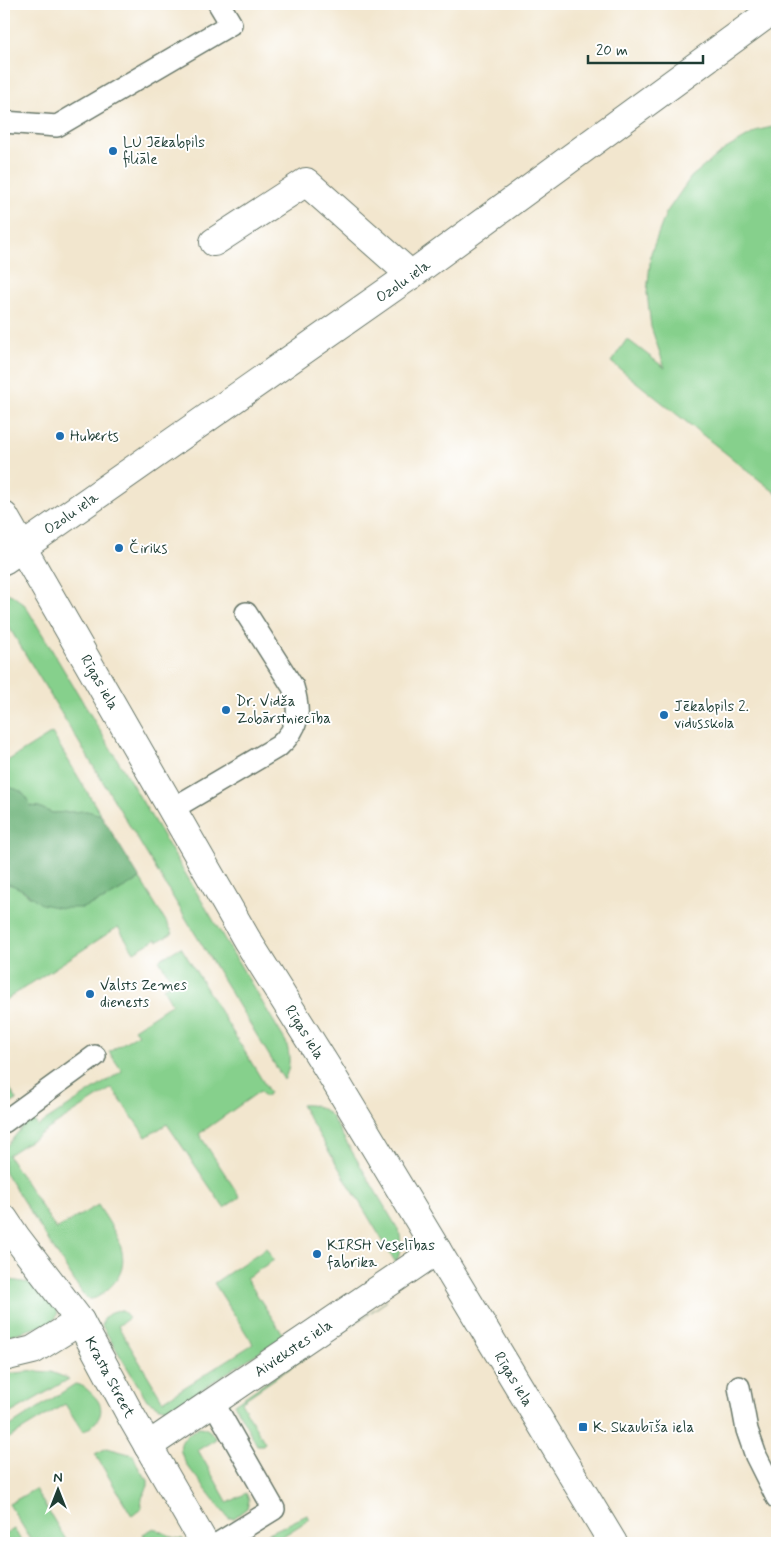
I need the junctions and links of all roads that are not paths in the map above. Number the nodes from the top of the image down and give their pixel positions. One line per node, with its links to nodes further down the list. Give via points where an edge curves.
1 (219, 4): 3 (lane, via 231,24 57,126)
2 (777, 7): 5 (street, Ozolu iela)
3 (4, 122)
4 (214, 242): 5 (street, via 306,182)
5 (411, 275): 7 (street, Ozolu iela)
6 (4, 516): 7 (street, Rīgas iela)
7 (13, 554): 9 (street, Rīgas iela)
8 (246, 613): 9 (lane, via 293,687 298,712 296,724 279,746)
9 (172, 809): 13 (street, Rīgas iela, via 247,940)
10 (95, 1056): 11 (lane)
11 (4, 1122)
12 (4, 1219): 14 (street, Krasta Street)
13 (437, 1250): 17 (street, Aiviekstes iela); 22 (street, Rīgas iela)
14 (80, 1321): 15 (street, via 33,1350); 18 (street, Krasta Street)
15 (4, 1357)
16 (740, 1387): 19 (lane, via 747,1430)
17 (213, 1402): 18 (street, Aiviekstes iela); 21 (lane, via 274,1508)
18 (148, 1446): 20 (street, Krasta Street)
19 (777, 1498)
20 (204, 1543)
21 (218, 1543)
22 (613, 1543)

